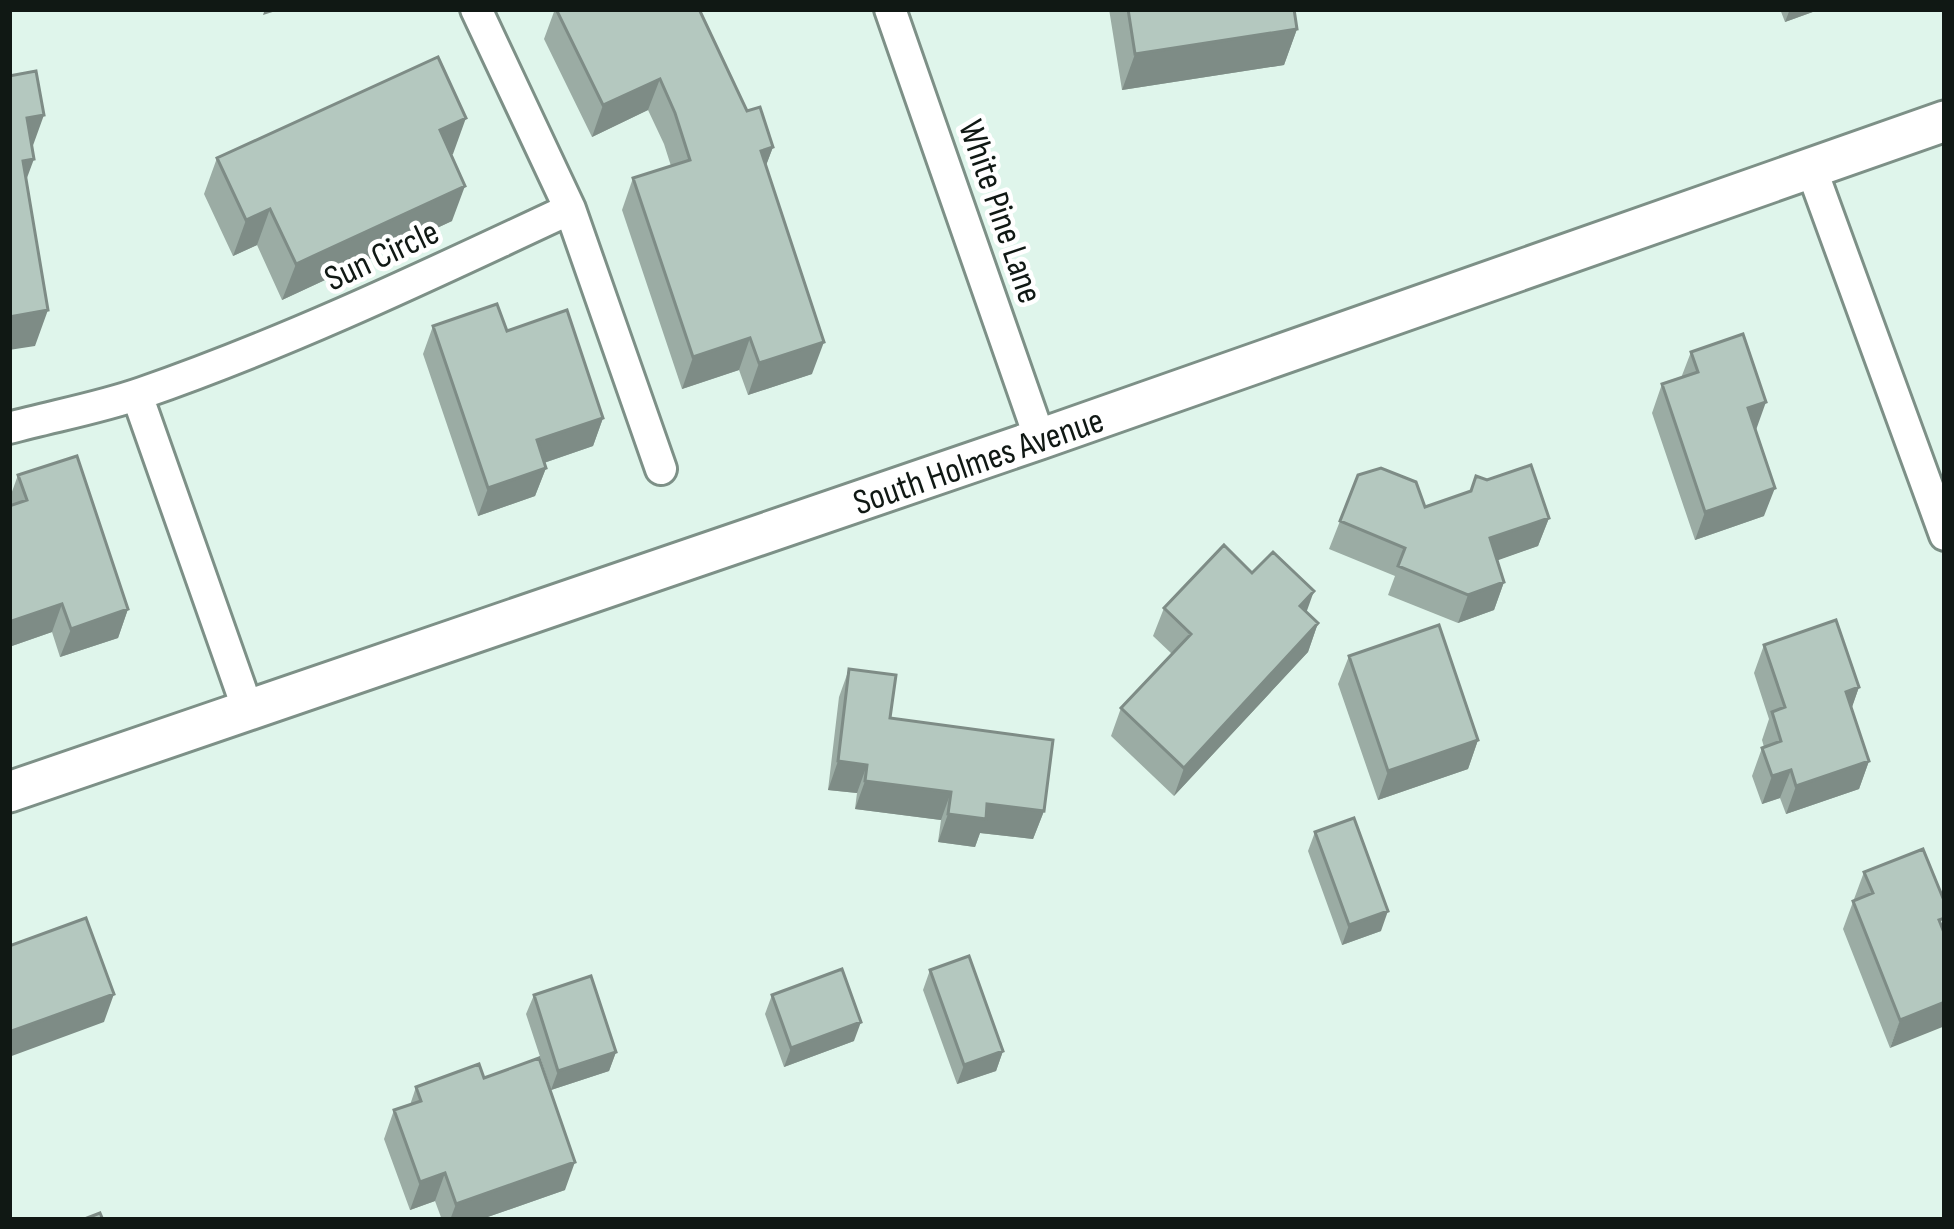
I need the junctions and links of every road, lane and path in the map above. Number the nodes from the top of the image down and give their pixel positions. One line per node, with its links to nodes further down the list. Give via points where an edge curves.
1 (476, 9): 5 (street)
2 (890, 9): 8 (street, White Pine Lane)
3 (1945, 121): 4 (street, South Holmes Avenue)
4 (1810, 168): 8 (street, South Holmes Avenue); 10 (street)
5 (571, 209): 6 (street, Sun Circle, via 343,316); 9 (street)
6 (136, 395): 7 (street, Sun Circle); 11 (street)
7 (9, 428)
8 (1040, 439): 11 (street, South Holmes Avenue)
9 (661, 469)
10 (1945, 535)
11 (248, 710): 12 (street, South Holmes Avenue)
12 (9, 792)

